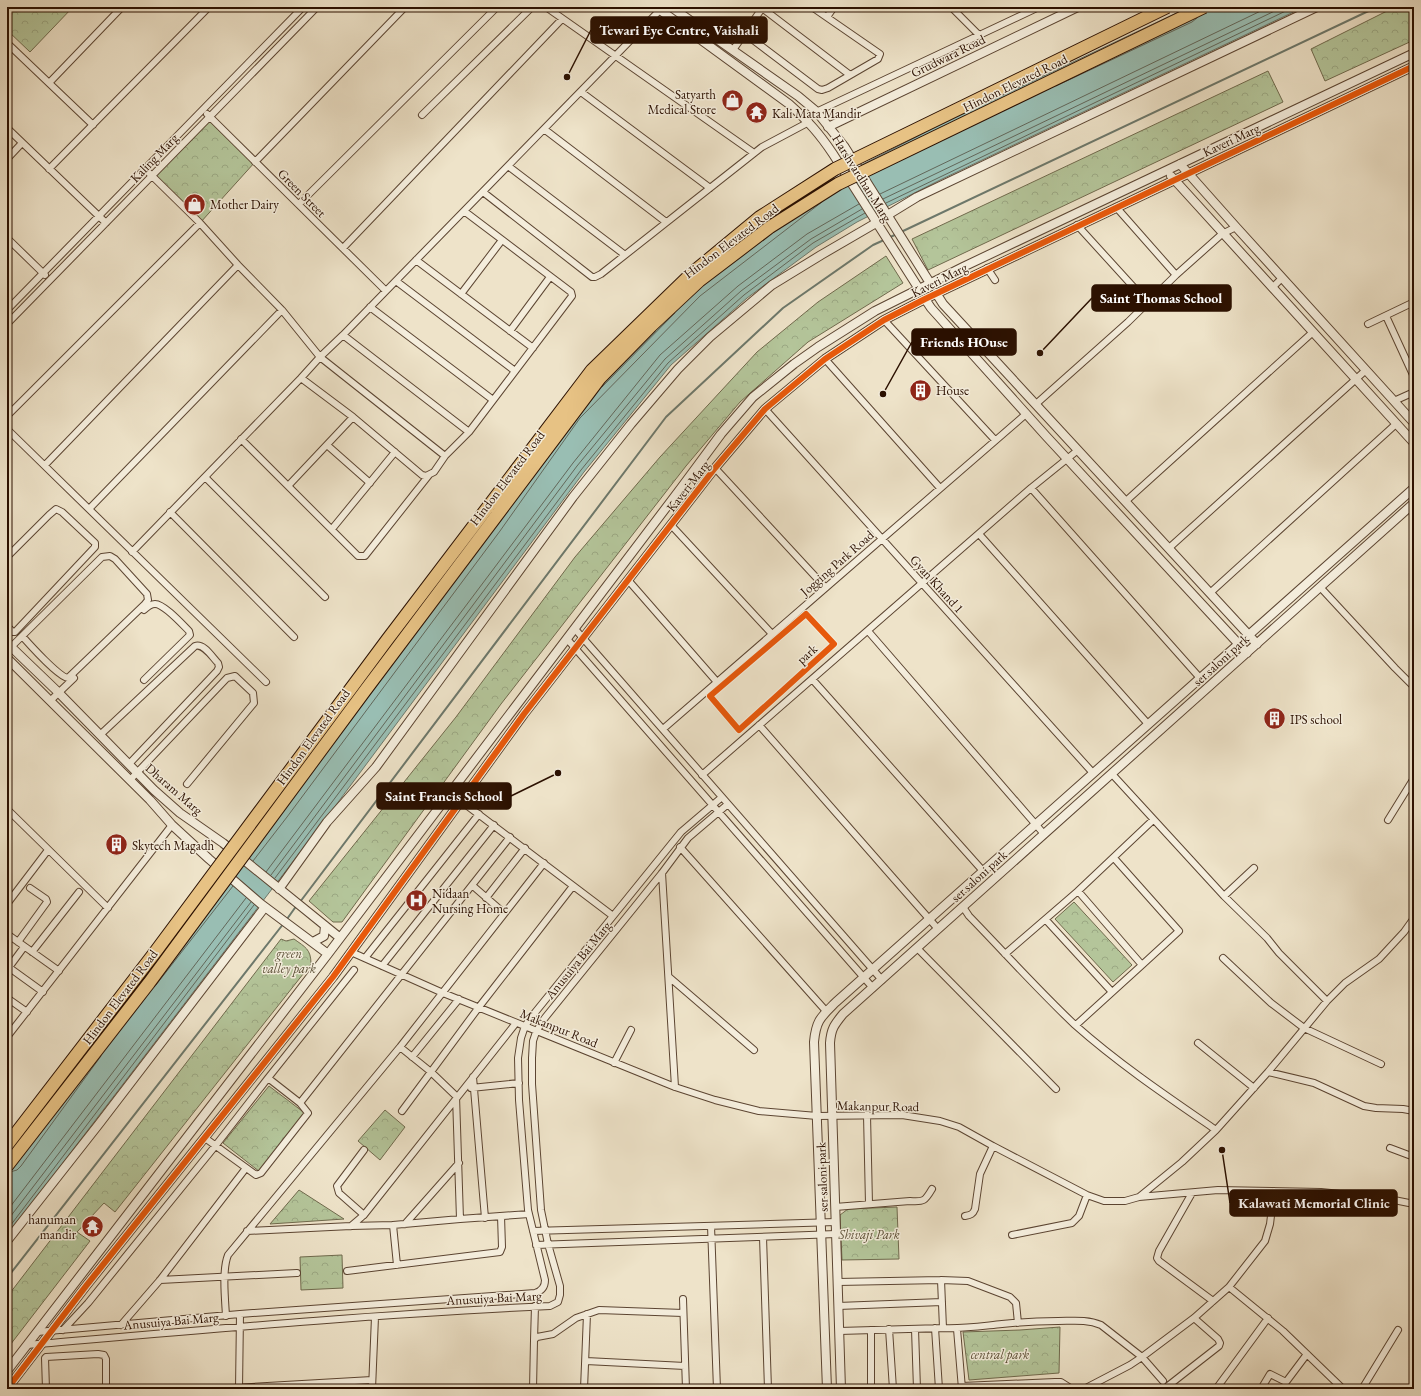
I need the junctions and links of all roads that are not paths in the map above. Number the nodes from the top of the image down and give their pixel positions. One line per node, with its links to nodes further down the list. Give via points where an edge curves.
1 (122, 7): 30 (street)
2 (209, 7): 37 (street)
3 (303, 7): 32 (street, Kaling Marg)
4 (317, 7): 35 (street, Kaling Marg)
5 (405, 7): 44 (street)
6 (497, 7): 55 (street)
7 (532, 7): 34 (street)
8 (546, 7): 20 (street)
9 (671, 7): 25 (street, Harshvardhan Marg)
10 (812, 7): 21 (street)
11 (834, 7): 21 (street)
12 (951, 7): 23 (street)
13 (1039, 7): 23 (street)
14 (1078, 7): 38 (street, Grudwara Road)
15 (1167, 7): 295 (highway, Hindon Elevated Road, bridge, via 835,169 754,222 691,274 592,370 153,955)
16 (1204, 7): 302 (highway, Hindon Elevated Road, bridge, via 838,184 770,227 699,281 651,326 600,378 359,698 150,983)
17 (1317, 7): 58 (street)
18 (762, 8): 22 (street); 29 (street)
19 (658, 9): 27 (street); 36 (street, Harshvardhan Marg, via 790,104)
20 (562, 18): 27 (street); 69 (street)
21 (827, 18): 29 (street, via 880,54 878,59)
22 (744, 33): 25 (street); 29 (street, via 818,89 828,88)
23 (979, 35): 33 (street)
24 (7, 43): 30 (street)
25 (733, 50): 33 (street, Harshvardhan Marg, via 798,96)
26 (1414, 53): 45 (street, Kaveri Marg)
27 (616, 55): 31 (street); 42 (street)
28 (1414, 66): 50 (street, Kaveri Marg)
29 (850, 75)
30 (49, 83): 37 (street)
31 (581, 92): 40 (street); 53 (street)
32 (203, 110): 35 (street, Green Street); 48 (street, Kaling Marg)
33 (816, 112): 38 (street, Harshvardhan Marg)
34 (422, 115)
35 (210, 116): 44 (street, Green Street); 51 (street, Kaling Marg)
36 (809, 122): 42 (street, via 771,141); 60 (street, Harshvardhan Marg, bridge, via 833,154)
37 (93, 125): 47 (street)
38 (828, 127): 58 (street, Harshvardhan Marg, bridge, via 844,146)
39 (7, 128): 41 (street)
40 (544, 129): 46 (street); 61 (street)
41 (22, 143): 43 (street); 47 (street)
42 (754, 153): 53 (street)
43 (7, 159)
44 (256, 162): 55 (street, Green Street)
45 (1180, 164): 49 (street, Kaveri Marg); 50 (street)
46 (508, 166): 54 (street); 70 (street)
47 (49, 169): 59 (street)
48 (145, 169): 51 (street); 59 (street, Kaling Marg)
49 (1166, 171): 52 (street); 81 (street, Kaveri Marg)
50 (1188, 173): 52 (street, Kaveri Marg); 65 (street)
51 (152, 175): 62 (street, Kaling Marg); 63 (street)
52 (1174, 180): 56 (street, Kaveri Marg); 66 (street)
53 (710, 188): 61 (street)
54 (482, 192): 57 (street); 70 (street, via 592,277 598,276)
55 (298, 204): 69 (street, Green Street)
56 (1116, 207): 64 (street, Kaveri Marg); 75 (street)
57 (464, 212): 68 (street); 71 (street)
58 (885, 214): 81 (street, Harshvardhan Marg)
59 (99, 216): 62 (street); 74 (street, Kaling Marg)
60 (874, 221): 83 (street, Harshvardhan Marg); 214 (street, via 772,286 710,337 678,370 573,497 376,767 327,822)
61 (666, 222): 70 (street)
62 (106, 223): 78 (street, Kaling Marg)
63 (200, 223): 72 (street); 114 (street)
64 (1077, 225): 73 (street, Kaveri Marg); 89 (street)
65 (1236, 227): 66 (street); 77 (street)
66 (1222, 234): 75 (street); 82 (street)
67 (7, 238): 74 (street)
68 (502, 240): 76 (street); 86 (street)
69 (342, 248): 84 (street, Green Street)
70 (625, 255)
71 (416, 260): 80 (street); 86 (street)
72 (238, 265): 92 (street); 128 (street)
73 (987, 268): 79 (street); 85 (street, Kaveri Marg)
74 (43, 273): 78 (street); 91 (street, Kaling Marg)
75 (1176, 275): 89 (street)
76 (550, 277): 97 (street); 100 (street, via 571,292 572,296)
77 (1282, 278): 82 (street); 103 (street)
78 (50, 280): 95 (street, Kaling Marg)
79 (995, 280)
80 (396, 281): 84 (street); 104 (street)
81 (930, 283): 83 (street, Kaveri Marg)
82 (1272, 288): 98 (street)
83 (918, 289): 155 (street, Kaveri Marg, via 875,311 818,347 753,397 721,434)
84 (386, 291): 90 (street)
85 (936, 293): 87 (street, Kaveri Marg); 111 (street, via 943,304)
86 (461, 294): 97 (street)
87 (925, 299): 94 (street, Kaveri Marg); 113 (street)
88 (1414, 302): 93 (street)
89 (1148, 303): 111 (street)
90 (370, 307): 99 (street); 109 (street)
91 (7, 310)
92 (282, 310): 101 (street); 139 (street)
93 (1386, 316): 96 (street); 105 (street)
94 (884, 320): 102 (street, Kaveri Marg); 121 (street)
95 (7, 324)
96 (1368, 324)
97 (510, 331): 100 (street)
98 (1313, 332): 107 (street); 137 (street)
99 (343, 335): 101 (street); 119 (street)
100 (533, 348): 104 (street)
101 (320, 357): 106 (street); 126 (street)
102 (825, 359): 112 (street, Kaveri Marg); 134 (street)
103 (1366, 370): 107 (street); 110 (street)
104 (515, 371): 109 (street)
105 (1414, 376)
106 (301, 378): 115 (street); 120 (street)
107 (1355, 379): 117 (street); 145 (street)
108 (1414, 392): 110 (street)
109 (493, 400): 119 (street)
110 (1394, 401): 116 (street)
111 (1036, 404): 124 (street)
112 (765, 410): 129 (street, Kaveri Marg); 144 (street, Gyan Khand 1)
113 (1026, 414): 121 (street, Jogging Park Road); 127 (street)
114 (7, 416)
115 (353, 417): 122 (street); 125 (street)
116 (1414, 423)
117 (1396, 424): 123 (street); 152 (street)
118 (7, 429): 128 (street)
119 (469, 432): 126 (street)
120 (241, 439): 131 (street); 133 (street)
121 (995, 440): 134 (street, Jogging Park Road)
122 (327, 444): 132 (street); 133 (street)
123 (1414, 444)
124 (1078, 450): 127 (street); 137 (street)
125 (394, 452): 130 (street, via 422,474); 132 (street)
126 (445, 456): 130 (street, via 434,472)
127 (1067, 458): 135 (street); 163 (street)
128 (45, 465): 139 (street)
129 (716, 468): 141 (street, Kaveri Marg); 150 (street)
130 (428, 475): 142 (street, via 365,556 358,556)
131 (205, 477): 140 (street); 153 (street)
132 (370, 483): 142 (street)
133 (288, 486): 142 (street)
134 (940, 488): 144 (street, Jogging Park Road)
135 (1031, 488): 143 (street); 169 (street)
136 (1414, 488): 158 (street)
137 (1126, 501): 145 (street)
138 (1414, 503): 151 (street, ser saloni park)
139 (89, 509): 146 (street)
140 (170, 512): 146 (street); 160 (street)
141 (671, 525): 148 (street, Kaveri Marg); 157 (street)
142 (332, 529)
143 (979, 534): 149 (street); 177 (street)
144 (881, 539): 149 (street, Gyan Khand 1); 150 (street, Jogging Park Road)
145 (1169, 548): 152 (street)
146 (132, 552): 172 (street)
147 (7, 557): 154 (street, via 56,509 95,544 95,547 15,632)
148 (628, 580): 162 (street, Kaveri Marg); 173 (street)
149 (922, 584): 156 (street); 183 (street, Gyan Khand 1)
150 (825, 587): 157 (street, Jogging Park Road)
151 (1320, 587): 164 (street, ser saloni park); 174 (street)
152 (1210, 593): 158 (street)
153 (325, 598)
154 (7, 626)
155 (575, 629): 161 (street, Kaveri Marg); 162 (street)
156 (868, 631): 170 (street); 198 (street)
157 (772, 634): 173 (street, Jogging Park Road)
158 (1249, 635): 163 (street); 164 (street)
159 (22, 636): 159 (street, via 102,557 110,556 115,559 147,594 148,600 144,605 68,678); 165 (street)
160 (294, 637)
161 (567, 638): 166 (street); 231 (street, Kaveri Marg)
162 (583, 638): 166 (street, Kaveri Marg); 179 (street)
163 (1238, 644): 167 (street); 169 (street)
164 (1257, 644): 167 (street, ser saloni park)
165 (8, 647): 175 (street, Dharam Marg)
166 (576, 648): 190 (street, Kaveri Marg, via 524,714); 191 (street)
167 (1247, 653): 184 (street, ser saloni park)
168 (7, 658): 176 (street, Dharam Marg)
169 (1200, 678): 177 (street)
170 (812, 679): 178 (street); 209 (street)
171 (144, 680): 175 (street, via 190,635 190,631 162,606 155,604 149,605)
172 (266, 682)
173 (717, 682): 179 (street, Jogging Park Road)
174 (1414, 687)
175 (58, 692): 176 (street); 180 (street, Dharam Marg)
176 (51, 700): 187 (street, Dharam Marg)
177 (1148, 724): 183 (street)
178 (759, 725): 185 (street); 226 (street)
179 (663, 729): 185 (street)
180 (100, 735): 181 (street, Dharam Marg); 181 (street, via 195,646 202,646 218,663 217,671)
181 (129, 764): 182 (street, Dharam Marg)
182 (137, 772): 187 (street); 188 (street, via 227,678 235,676 253,694 254,702); 214 (street, Dharam Marg, bridge, via 180,813)
183 (1093, 773): 198 (street)
184 (1112, 774): 196 (street); 201 (street, ser saloni park)
185 (702, 775): 189 (street)
186 (1414, 778): 197 (street)
187 (130, 780): 199 (street, Dharam Marg)
188 (187, 784)
189 (722, 797): 191 (street, Anusuiya Bai Marg); 192 (street)
190 (462, 801): 195 (street); 237 (street, Kaveri Marg)
191 (713, 804): 194 (street); 224 (street, Anusuiya Bai Marg, via 681,832)
192 (728, 804): 194 (street, Anusuiya Bai Marg); 245 (street)
193 (7, 809): 205 (street)
194 (718, 811): 203 (street, Anusuiya Bai Marg); 250 (street)
195 (479, 814): 200 (street); 240 (street)
196 (1153, 820): 206 (street); 217 (street)
197 (1388, 820)
198 (1036, 824): 201 (street); 209 (street)
199 (172, 825): 220 (street, Dharam Marg, bridge); 222 (street)
200 (494, 825): 202 (street); 243 (street)
201 (1044, 834): 221 (street, ser saloni park)
202 (510, 837): 204 (street); 211 (street)
203 (680, 847): 210 (street, Anusuiya Bai Marg); 260 (street)
204 (525, 848): 207 (street); 218 (street)
205 (48, 850): 219 (street); 222 (street)
206 (1114, 858): 215 (street); 242 (street, via 1179,932)
207 (544, 863): 212 (street); 223 (street)
208 (1254, 868): 217 (street)
209 (982, 871): 226 (street)
210 (662, 873): 249 (street); 268 (street, Anusuiya Bai Marg)
211 (473, 886): 218 (street); 248 (street)
212 (573, 886): 224 (street); 259 (street)
213 (30, 888): 232 (street, via 47,902)
214 (278, 888): 228 (street, Dharam Marg)
215 (1078, 891): 227 (street); 242 (street)
216 (79, 892): 236 (street)
217 (1224, 896): 258 (street)
218 (486, 898): 223 (street)
219 (7, 904)
220 (263, 905): 233 (street, Dharam Marg); 332 (street, via 99,1124)
221 (963, 907): 229 (street, ser saloni park); 239 (street)
222 (108, 908): 247 (street)
223 (504, 913): 255 (street)
224 (613, 916): 263 (street, Anusuiya Bai Marg)
225 (1414, 918): 258 (street, via 1379,959 1345,983)
226 (929, 919): 229 (street); 245 (street)
227 (1046, 920): 239 (street); 254 (street)
228 (325, 926): 231 (street, Dharam Marg); 233 (street, via 324,936)
229 (938, 929): 235 (street, ser saloni park)
230 (7, 934): 232 (street)
231 (340, 937): 238 (street, Kaveri Marg)
232 (18, 942): 234 (street)
233 (313, 942): 238 (street, Dharam Marg)
234 (24, 947): 236 (street); 244 (street)
235 (917, 948): 251 (street, ser saloni park); 285 (street)
236 (32, 952): 247 (street)
237 (352, 952): 240 (street, Makanpur Road); 294 (street, Kaveri Marg)
238 (328, 954): 368 (street, Kaveri Marg)
239 (1006, 954): 264 (street)
240 (365, 958): 243 (street, Makanpur Road)
241 (1223, 958): 265 (street, via 1270,1003)
242 (1142, 965): 254 (street)
243 (382, 966): 248 (street, Makanpur Road)
244 (8, 968): 253 (street)
245 (872, 969): 250 (street); 251 (street)
246 (354, 970): 279 (street)
247 (59, 971): 253 (street)
248 (401, 975): 255 (street, Makanpur Road); 287 (street)
249 (669, 977): 272 (street); 282 (street)
250 (864, 977): 252 (street); 260 (street)
251 (882, 980): 252 (street, ser saloni park)
252 (873, 988): 292 (street, ser saloni park, via 843,1014 831,1030)
253 (42, 992): 261 (street)
254 (1112, 992): 264 (street)
255 (443, 993): 257 (street, Makanpur Road); 271 (street)
256 (7, 998): 261 (street)
257 (459, 999): 259 (street, Makanpur Road); 273 (street)
258 (1327, 1001): 265 (street)
259 (479, 1007): 262 (street, Makanpur Road); 276 (street)
260 (826, 1011): 291 (street, via 816,1027 814,1042)
261 (27, 1012): 266 (street)
262 (516, 1023): 263 (street, Makanpur Road); 278 (street)
263 (525, 1026): 268 (street, Makanpur Road); 280 (street, Anusuiya Bai Marg, via 518,1058)
264 (1076, 1026): 293 (street, via 1130,1070)
265 (1304, 1028): 275 (street); 277 (street)
266 (9, 1029): 269 (street)
267 (631, 1030): 274 (street)
268 (536, 1032): 274 (street, Makanpur Road); 324 (street, Anusuiya Bai Marg, via 532,1084 541,1210)
269 (7, 1037)
270 (1198, 1043): 284 (street)
271 (400, 1047): 273 (street); 325 (street)
272 (754, 1050)
273 (412, 1057): 276 (street)
274 (614, 1063): 282 (street, Makanpur Road)
275 (1381, 1064)
276 (431, 1072): 286 (street); 288 (street)
277 (1268, 1072): 284 (street); 289 (street, via 1314,1083 1364,1106)
278 (473, 1077): 281 (street); 283 (street)
279 (268, 1078): 287 (street); 296 (street)
280 (519, 1083): 281 (street); 312 (street, Anusuiya Bai Marg)
281 (474, 1087): 283 (street); 316 (street)
282 (674, 1087): 291 (street, Makanpur Road, via 740,1107)
283 (464, 1088): 286 (street)
284 (1254, 1088): 293 (street)
285 (1056, 1089)
286 (456, 1096): 301 (street); 313 (street)
287 (300, 1103): 303 (street, via 308,1114 261,1173 256,1175)
288 (402, 1111)
289 (1414, 1111)
290 (867, 1115): 292 (street, Makanpur Road); 297 (street, Makanpur Road, via 902,1115 940,1121 959,1127); 309 (street)
291 (817, 1116): 292 (street, Makanpur Road); 319 (street)
292 (832, 1116): 311 (street, ser saloni park)
293 (1216, 1130): 308 (street)
294 (205, 1138): 296 (street); 366 (street, Kaveri Marg)
295 (7, 1145)
296 (216, 1145): 303 (street); 363 (street, via 88,1303)
297 (993, 1146): 307 (street, Makanpur Road); 315 (street, via 980,1174 976,1209 974,1213)
298 (1390, 1148): 300 (street)
299 (364, 1150): 313 (street, via 337,1186 339,1193)
300 (1414, 1157)
301 (459, 1163): 317 (street); 320 (street)
302 (7, 1166)
303 (246, 1168): 339 (street)
304 (932, 1188): 309 (street, via 926,1199 919,1202)
305 (1274, 1191): 306 (street, Makanpur Road); 310 (street, Makanpur Road, via 1321,1192); 342 (street, via 1265,1241)
306 (1192, 1192): 308 (street, Makanpur Road); 344 (street, via 1157,1258)
307 (1087, 1195): 308 (street, Makanpur Road, via 1115,1202); 329 (street, via 1080,1216 1072,1223)
308 (1139, 1197)
309 (869, 1204): 311 (street)
310 (1414, 1204)
311 (835, 1207): 318 (street, ser saloni park)
312 (529, 1214): 314 (street); 326 (street, Anusuiya Bai Marg)
313 (364, 1215): 322 (street)
314 (501, 1216): 316 (street); 335 (street, via 500,1252)
315 (965, 1216)
316 (485, 1218): 317 (street)
317 (460, 1219): 320 (street)
318 (836, 1222): 319 (street); 327 (street, ser saloni park)
319 (822, 1223): 323 (street); 328 (street)
320 (405, 1224): 321 (street)
321 (393, 1225): 322 (street); 335 (street)
322 (351, 1226): 325 (street)
323 (711, 1226): 324 (street); 331 (street)
324 (546, 1230): 326 (street); 333 (street, Anusuiya Bai Marg)
325 (247, 1231): 338 (street, via 228,1255)
326 (533, 1231): 334 (street, Anusuiya Bai Marg)
327 (836, 1234): 328 (street); 341 (street, ser saloni park)
328 (822, 1235): 330 (street); 394 (street)
329 (1012, 1235)
330 (763, 1237): 331 (street); 393 (street)
331 (711, 1239): 333 (street); 392 (street)
332 (7, 1241)
333 (548, 1244): 334 (street); 346 (street, Anusuiya Bai Marg, via 560,1286 560,1295 558,1302 550,1306)
334 (536, 1245): 349 (street, Anusuiya Bai Marg, via 545,1286 535,1294)
335 (396, 1265): 336 (street)
336 (347, 1271)
337 (297, 1273): 338 (street)
338 (225, 1277): 339 (street); 351 (street)
339 (160, 1280): 356 (street)
340 (942, 1280): 341 (street); 345 (street); 355 (street, via 968,1281 1010,1297 1016,1303)
341 (838, 1282): 347 (street, ser saloni park)
342 (1229, 1287): 344 (street); 354 (street)
343 (683, 1299): 348 (street)
344 (1213, 1301): 353 (street)
345 (942, 1302): 347 (street); 359 (street)
346 (535, 1306): 352 (street, Anusuiya Bai Marg); 369 (street)
347 (838, 1306): 367 (street, ser saloni park)
348 (683, 1313): 350 (street, via 599,1310); 377 (street)
349 (240, 1314): 351 (street, Anusuiya Bai Marg); 357 (street)
350 (588, 1314): 369 (street, via 576,1318 553,1334); 376 (street)
351 (226, 1316): 356 (street, Anusuiya Bai Marg)
352 (374, 1317): 357 (street, Anusuiya Bai Marg); 379 (street)
353 (1194, 1318): 375 (street); 403 (street, via 1220,1343)
354 (1268, 1318): 374 (street); 404 (street)
355 (1018, 1323): 362 (street); 375 (street, via 1096,1323)
356 (121, 1325): 363 (street, Anusuiya Bai Marg)
357 (240, 1326): 370 (street, Anusuiya Bai Marg); 383 (street)
358 (935, 1328): 359 (street); 361 (street); 399 (street)
359 (943, 1328): 362 (street)
360 (890, 1329): 361 (street); 364 (street); 397 (street)
361 (915, 1329): 398 (street)
362 (957, 1329): 384 (street)
363 (63, 1330): 366 (street, Anusuiya Bai Marg)
364 (871, 1330): 367 (street); 396 (street)
365 (1398, 1330): 407 (street)
366 (51, 1331): 368 (street, Anusuiya Bai Marg); 371 (street, Kaveri Marg)
367 (839, 1331): 395 (street, ser saloni park)
368 (37, 1332): 372 (street, Kaveri Marg)
369 (534, 1340): 389 (street)
370 (72, 1341): 371 (street, Anusuiya Bai Marg); 373 (street)
371 (42, 1344): 372 (street, Anusuiya Bai Marg); 382 (street, Kaveri Marg)
372 (27, 1345): 378 (street, Kaveri Marg)
373 (73, 1354): 385 (street, via 46,1357); 386 (street, via 104,1355 106,1385 104,1388)
374 (1307, 1354): 405 (street, via 1286,1382 1270,1374); 406 (street)
375 (1142, 1357): 380 (street); 402 (street)
376 (586, 1361): 377 (street); 390 (street)
377 (685, 1366): 391 (street)
378 (7, 1371)
379 (372, 1380): 383 (street); 388 (street)
380 (1163, 1381)
381 (1061, 1382): 384 (street); 400 (street); 401 (street)
382 (7, 1388)
383 (239, 1388): 387 (street)
384 (962, 1388)
385 (46, 1389)
386 (96, 1389)
387 (215, 1389)
388 (372, 1389)
389 (533, 1389)
390 (584, 1389)
391 (686, 1389)
392 (717, 1389)
393 (768, 1389)
394 (827, 1389)
395 (841, 1389)
396 (871, 1389)
397 (893, 1389)
398 (917, 1389)
399 (939, 1389)
400 (1061, 1389)
401 (1072, 1389)
402 (1084, 1389)
403 (1164, 1389)
404 (1216, 1389)
405 (1261, 1389)
406 (1343, 1389)
407 (1362, 1389)

